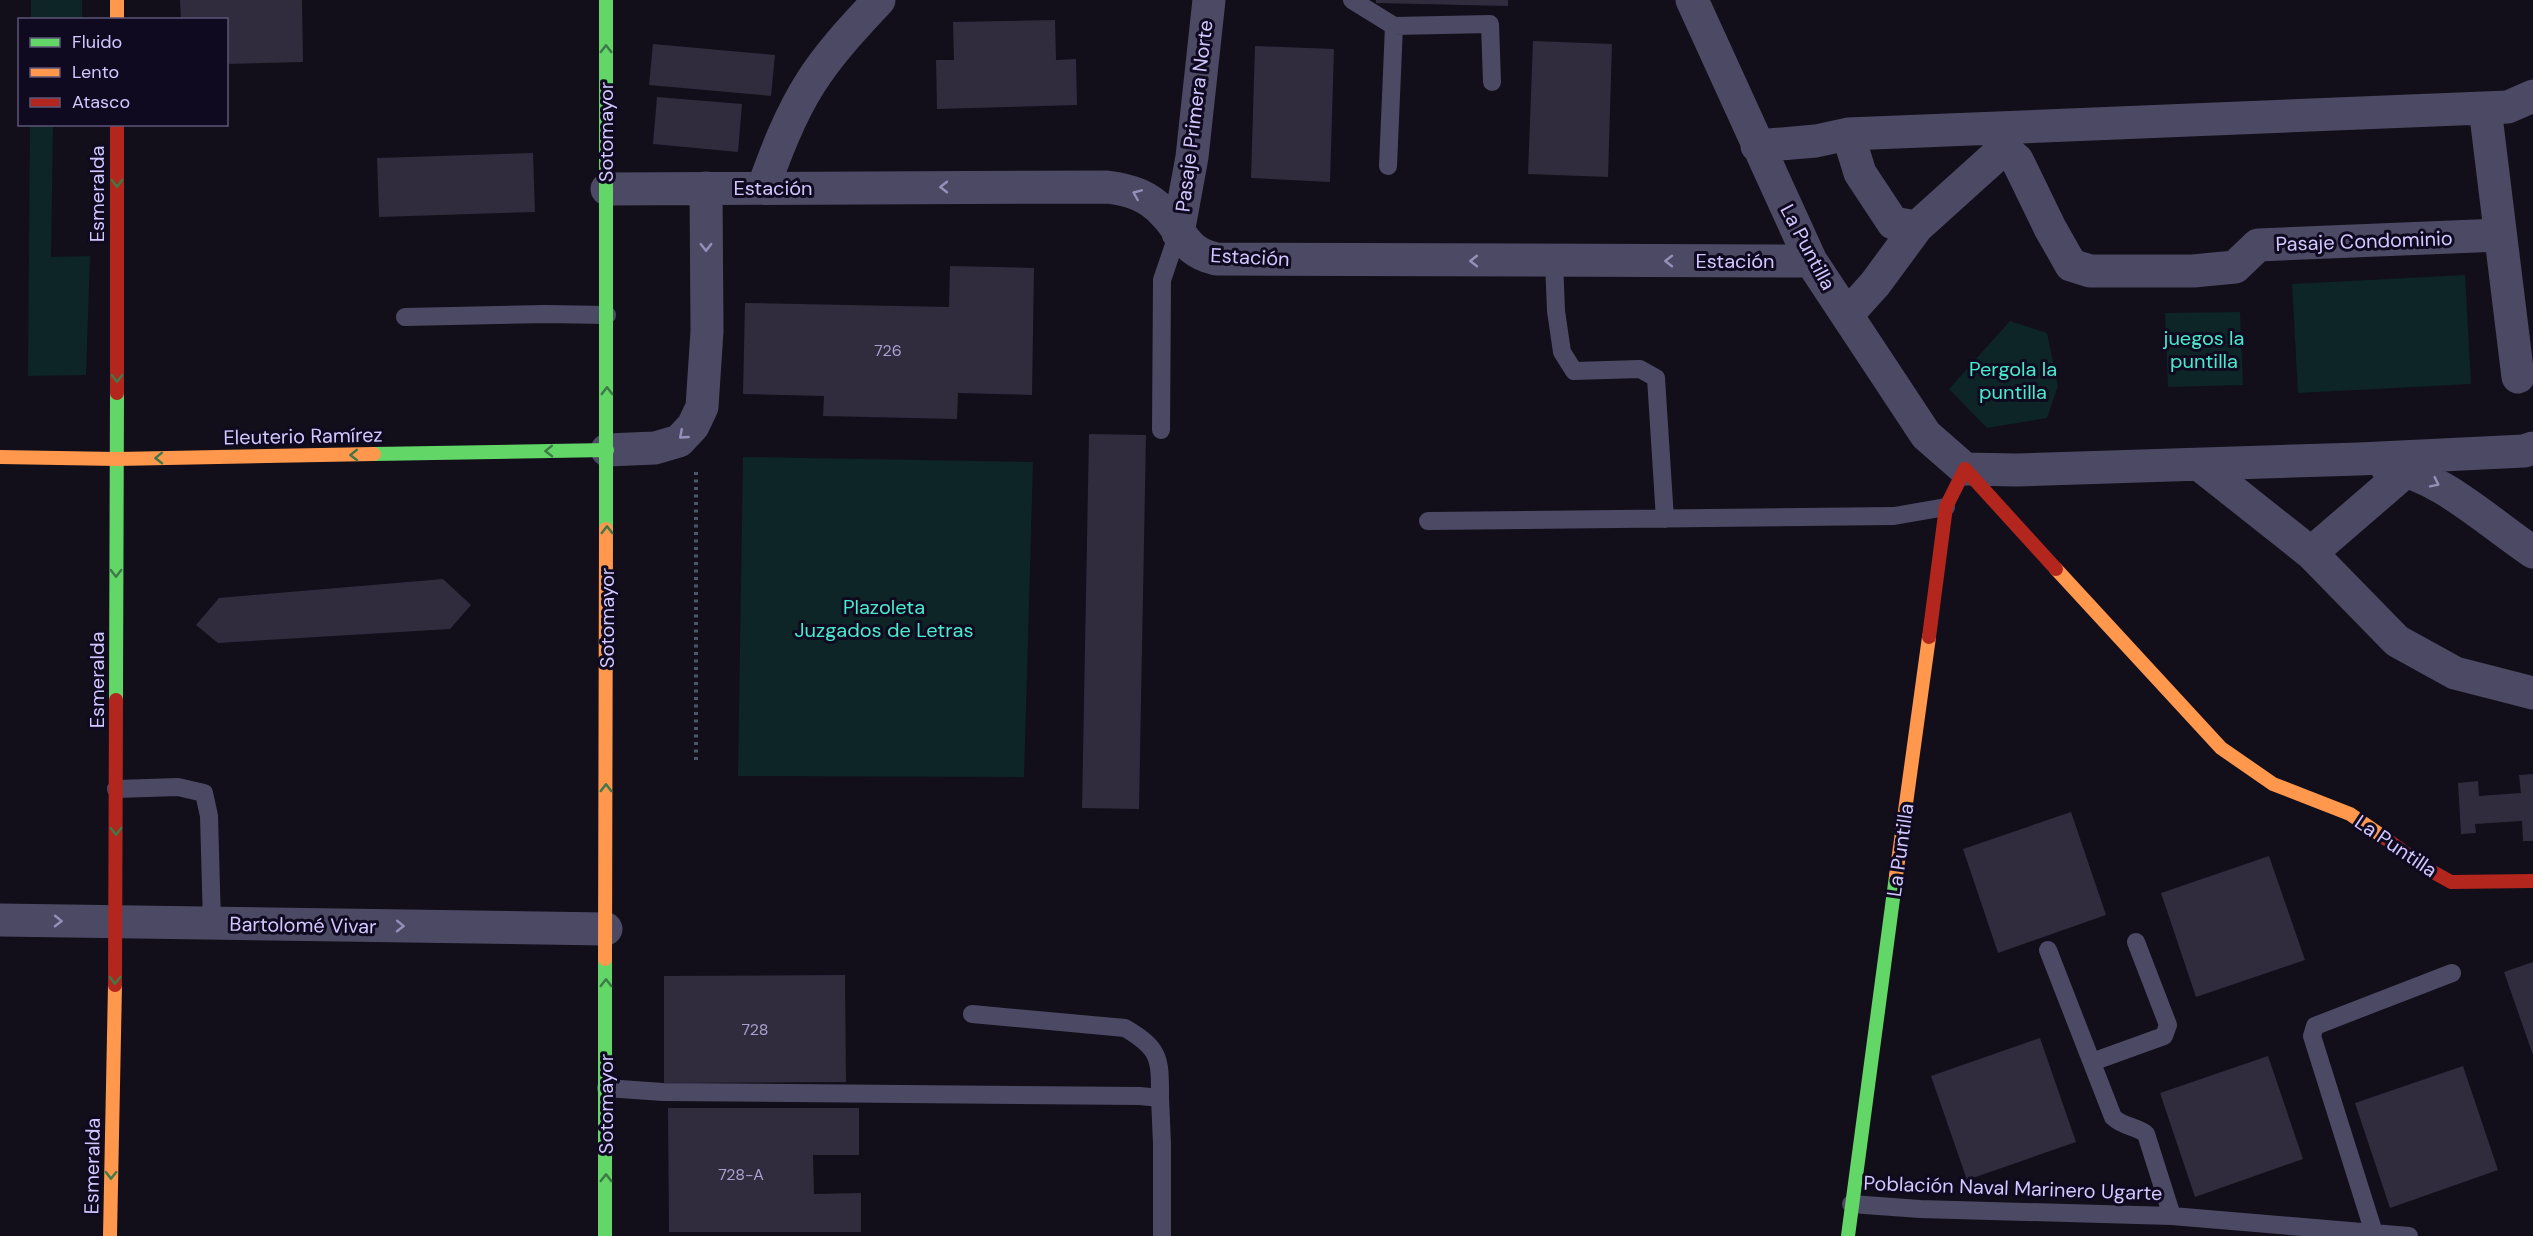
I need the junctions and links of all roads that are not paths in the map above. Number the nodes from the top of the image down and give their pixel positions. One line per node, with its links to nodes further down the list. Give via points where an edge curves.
1 (117, 0): 7 (main road)
2 (606, 0): 18 (main road, Sotomayor, one-way to 2)
3 (879, 0): 17 (street, via 812,81 794,113)
4 (1209, 0): 20 (street, Pasaje Primera Norte, via 1192,157)
5 (1352, 0): 8 (lane)
6 (1692, 0): 14 (street, La Puntilla)
7 (117, 18)
8 (1394, 26): 9 (lane, via 1490,24); 15 (lane)
9 (1492, 82)
10 (2533, 96): 11 (street, via 2508,107)
11 (2485, 108): 13 (street); 21 (street)
12 (117, 126): 32 (main road, Esmeralda, one-way to 32)
13 (1848, 134): 14 (street); 19 (street, via 1860,173 1893,223)
14 (1757, 146): 23 (street, La Puntilla)
15 (1388, 165)
16 (706, 188): 17 (street, Estación); 18 (street, Estación); 30 (street, one-way to 30, via 707,331 702,407 693,426 679,441 655,448)
17 (763, 188): 20 (street, Estación, one-way to 17, via 1151,201 1138,193 1107,187)
18 (607, 189): 24 (main road, Sotomayor)
19 (1917, 227): 21 (street, Pasaje Condominio, via 1999,153 2018,160 2071,265 2090,271 2235,267 2258,245); 25 (street)
20 (1178, 232): 22 (street, Estación, one-way to 20, via 1216,259 1194,251); 28 (lane, via 1162,280)
21 (2500, 235): 27 (street)
22 (1554, 261): 23 (street, Estación, one-way to 22); 38 (lane, via 1562,352 1574,371 1640,369 1656,378)
23 (1811, 261): 25 (street, La Puntilla)
24 (607, 315): 26 (lane); 30 (main road, Sotomayor, one-way to 24)
25 (1847, 315): 35 (street, La Puntilla, via 1926,435)
26 (405, 317)
27 (2518, 377)
28 (1161, 430)
29 (2533, 448): 33 (street)
30 (607, 450): 32 (main road, Eleuterio Ramírez, one-way to 32); 48 (main road, Sotomayor, one-way to 30)
31 (0, 457): 32 (main road, Eleuterio Ramírez)
32 (117, 459): 43 (main road, Esmeralda, one-way to 43)
33 (2359, 459): 34 (street); 36 (street)
34 (2200, 465): 35 (street); 41 (street)
35 (1965, 469): 37 (main road, La Puntilla); 44 (main road, La Puntilla, via 2234,759 2290,792 2350,814 2451,882)
36 (2406, 471): 40 (street, one-way to 40, via 2446,488); 41 (street)
37 (1946, 507): 38 (lane, via 1894,516); 56 (main road, La Puntilla)
38 (1665, 519): 39 (lane)
39 (1428, 522)
40 (2533, 552)
41 (2311, 553): 42 (street, via 2397,641 2455,673)
42 (2533, 693)
43 (116, 789): 46 (main road, Esmeralda, one-way to 46); 47 (lane, via 178,787 204,793 209,816)
44 (2533, 881)
45 (0, 920): 46 (street, Bartolomé Vivar, one-way to 46)
46 (116, 922): 47 (street, Bartolomé Vivar); 60 (main road, Esmeralda, one-way to 60)
47 (212, 923): 48 (street, Bartolomé Vivar, one-way to 48)
48 (606, 929): 54 (main road, Sotomayor, one-way to 48)
49 (2136, 942): 53 (lane, via 2168,1025 2164,1036)
50 (2048, 950): 53 (lane, Población Naval Marinero Ugarte)
51 (2452, 974): 59 (lane, via 2315,1026 2312,1036)
52 (972, 1014): 55 (lane, via 1125,1028 1146,1040 1160,1064)
53 (2092, 1062): 57 (lane, Población Naval Marinero Ugarte, via 2114,1117 2120,1124 2146,1134)
54 (606, 1088): 55 (lane); 61 (main road, Sotomayor, one-way to 54)
55 (1160, 1098): 62 (lane)
56 (1851, 1204): 57 (lane, Población Naval Marinero Ugarte); 63 (main road, La Puntilla)
57 (2172, 1216): 58 (lane, Población Naval Marinero Ugarte)
58 (2313, 1232): 59 (lane, Población Naval Marinero Ugarte)
59 (2374, 1233): 64 (lane, Población Naval Marinero Ugarte)
60 (110, 1236)
61 (605, 1236)
62 (1162, 1236)
63 (1848, 1236)
64 (2409, 1236)

